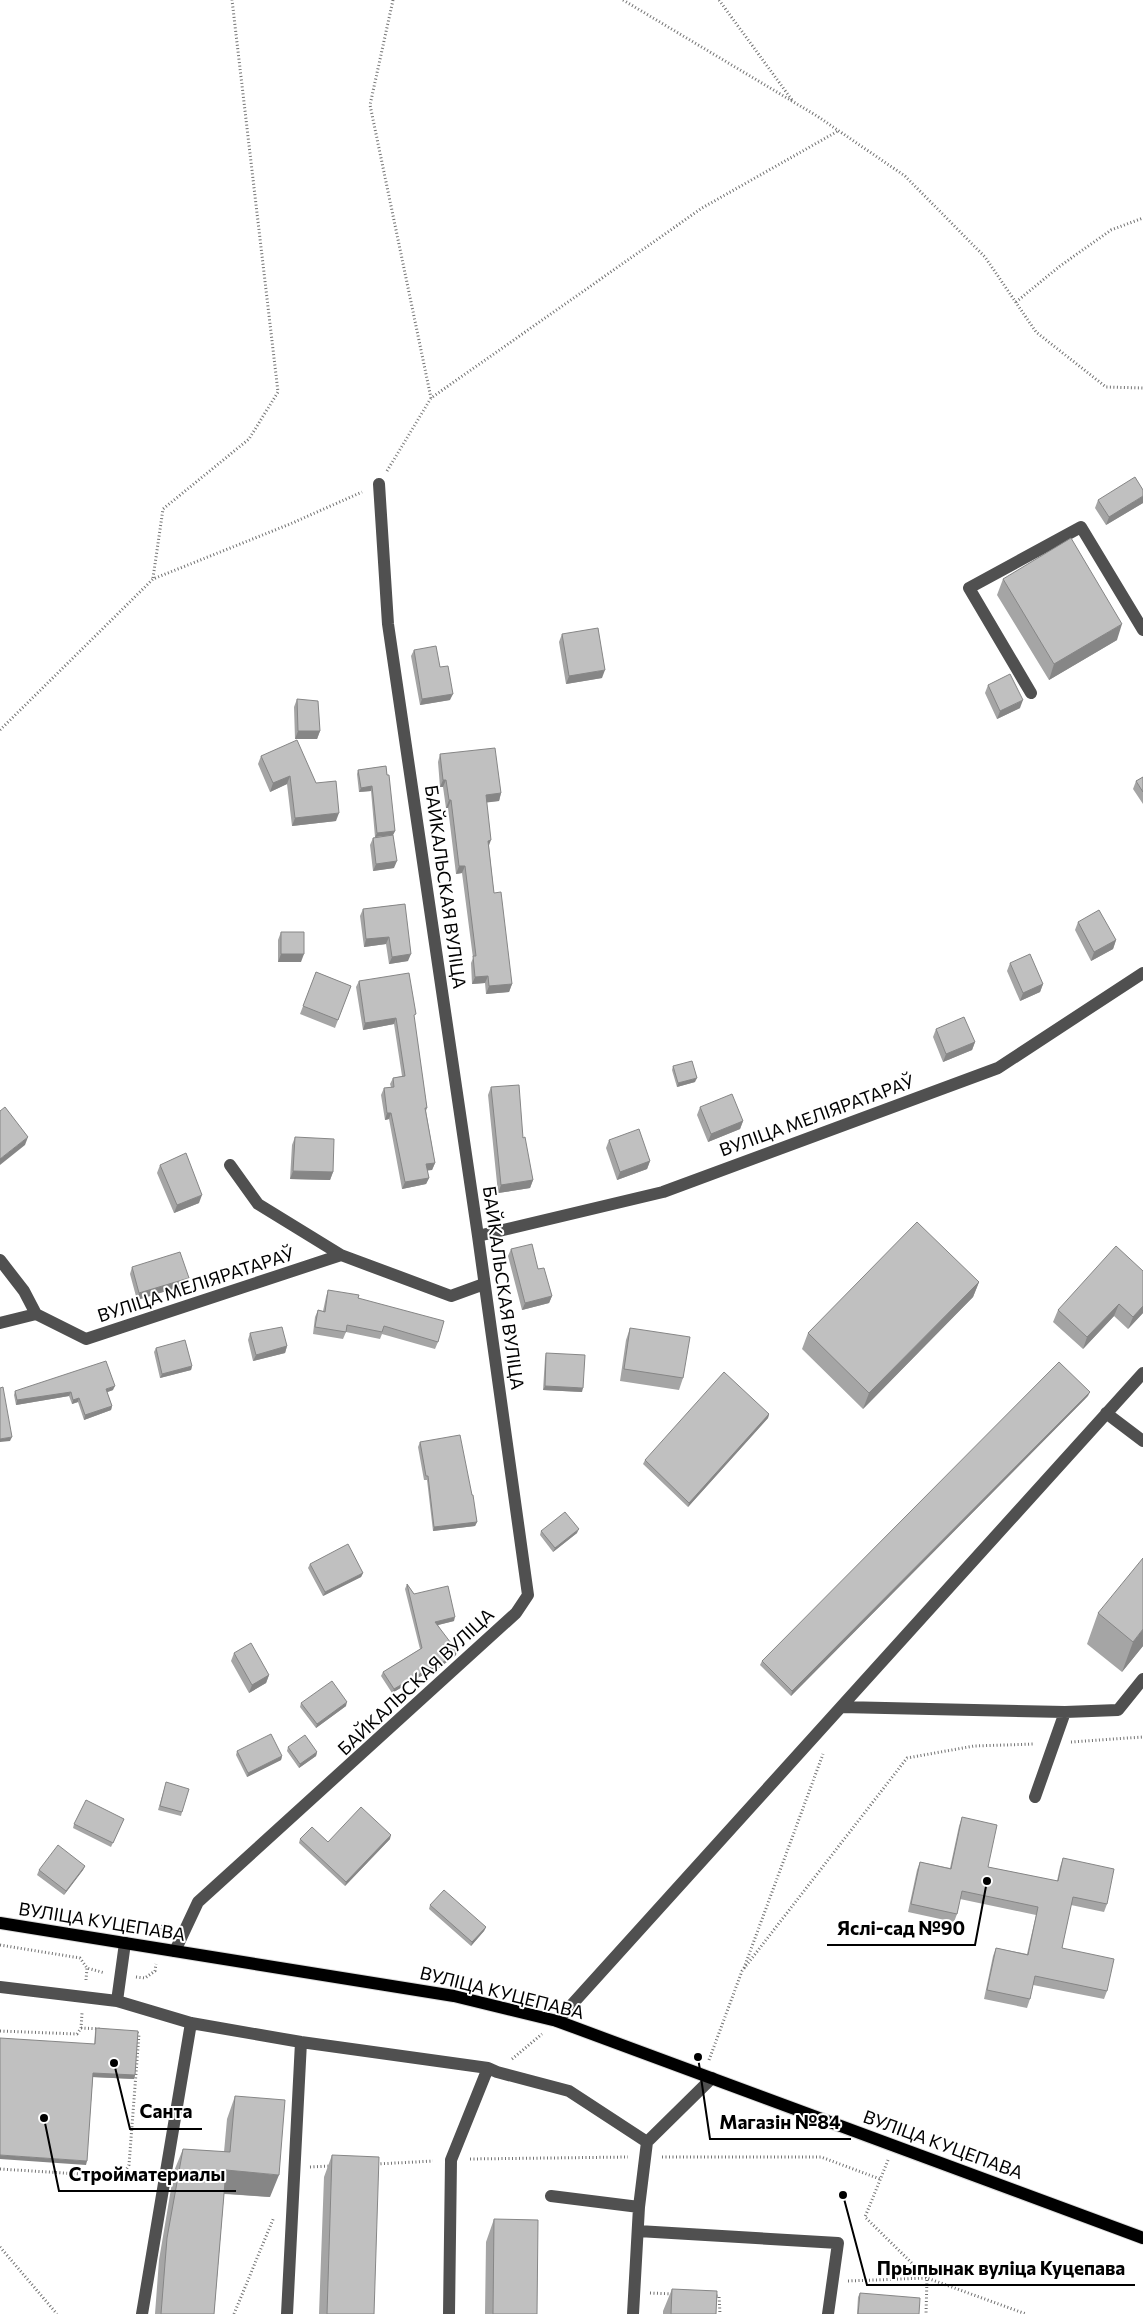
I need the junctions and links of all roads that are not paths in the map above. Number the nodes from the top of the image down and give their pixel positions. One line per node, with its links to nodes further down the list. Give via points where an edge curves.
1 (379, 484): 6 (street, БАЙКАЛЬСКАЯ ВУЛІЦА, via 388,624)
2 (1143, 630): 3 (street, via 1081,527 969,588)
3 (1031, 693)
4 (1143, 973): 6 (street, ВУЛІЦА МЕЛІЯРАТАРАЎ, via 998,1068 663,1192)
5 (230, 1164): 7 (street, ВУЛІЦА МЕЛІЯРАТАРАЎ, via 258,1204)
6 (478, 1236): 9 (street, БАЙКАЛЬСКАЯ ВУЛІЦА)
7 (341, 1255): 9 (street, ВУЛІЦА МЕЛІЯРАТАРАЎ, via 451,1296); 10 (street, ВУЛІЦА МЕЛІЯРАТАРАЎ, via 86,1339)
8 (0, 1260): 10 (street, via 24,1291)
9 (484, 1284): 21 (street, БАЙКАЛЬСКАЯ ВУЛІЦА, via 528,1595 516,1613 198,1902)
10 (36, 1314): 11 (street)
11 (0, 1323)
12 (1143, 1372): 13 (street)
13 (1106, 1413): 14 (street); 16 (street)
14 (1143, 1441)
15 (1143, 1679): 17 (street, via 1118,1710)
16 (841, 1707): 17 (street); 24 (street)
17 (1065, 1712): 18 (street)
18 (1035, 1797)
19 (0, 1923): 20 (main road, ВУЛІЦА КУЦЕПАВА)
20 (125, 1943): 21 (main road, ВУЛІЦА КУЦЕПАВА); 23 (street)
21 (175, 1951): 24 (main road, ВУЛІЦА КУЦЕПАВА, via 454,1996)
22 (0, 1987): 23 (street)
23 (117, 2001): 25 (street)
24 (558, 2021): 28 (main road, ВУЛІЦА КУЦЕПАВА)
25 (191, 2023): 26 (street); 34 (street)
26 (301, 2042): 27 (street); 35 (street)
27 (492, 2070): 29 (street, via 569,2091); 36 (street, via 451,2160)
28 (708, 2076): 29 (street); 33 (main road, ВУЛІЦА КУЦЕПАВА)
29 (647, 2142): 31 (street)
30 (551, 2196): 31 (street)
31 (639, 2207): 32 (street)
32 (638, 2231): 37 (street); 38 (street, via 838,2244)
33 (1143, 2238)
34 (142, 2314)
35 (287, 2314)
36 (449, 2314)
37 (633, 2314)
38 (828, 2314)

